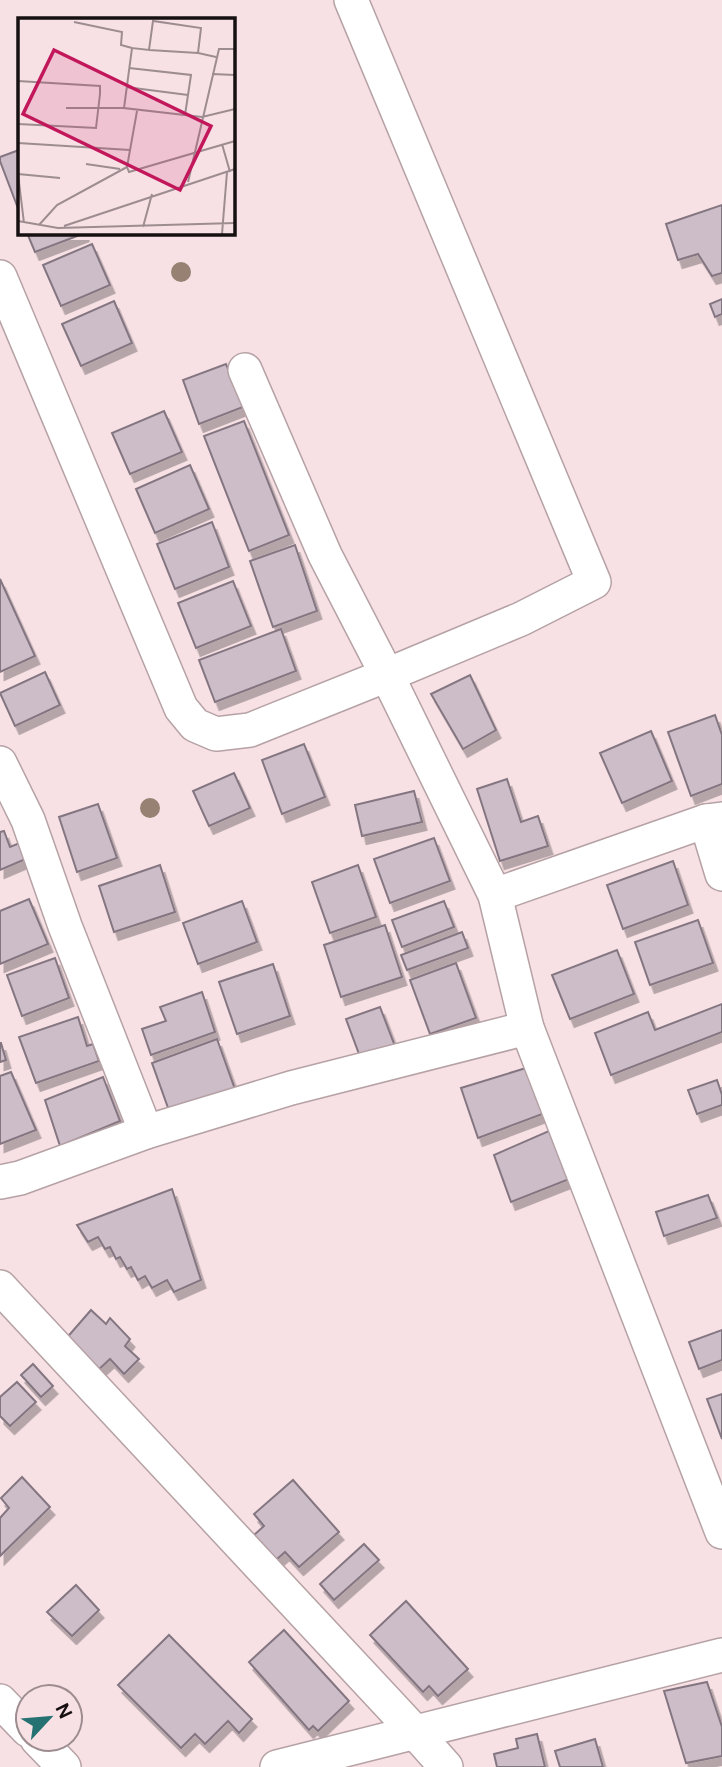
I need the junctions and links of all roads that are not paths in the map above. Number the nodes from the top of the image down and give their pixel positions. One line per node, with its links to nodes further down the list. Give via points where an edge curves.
1 (351, 0): 4 (street, via 594,582 521,619)
2 (0, 277): 4 (street, via 181,708 195,725 216,734 250,730)
3 (245, 370): 4 (street, via 325,555)
4 (387, 675): 8 (street)
5 (0, 763): 10 (street, via 28,820)
6 (714, 820): 7 (street); 8 (street)
7 (722, 874)
8 (495, 895): 9 (street)
9 (527, 1028): 10 (street, via 291,1088); 13 (street)
10 (146, 1132): 11 (street)
11 (0, 1182)
12 (0, 1287): 18 (street)
13 (713, 1482): 14 (street)
14 (722, 1532)
15 (722, 1655): 18 (street)
16 (0, 1701): 17 (street)
17 (14, 1716)
18 (415, 1732): 21 (street); 22 (street)
19 (50, 1753): 20 (street)
20 (64, 1767)
21 (277, 1767)
22 (446, 1767)

